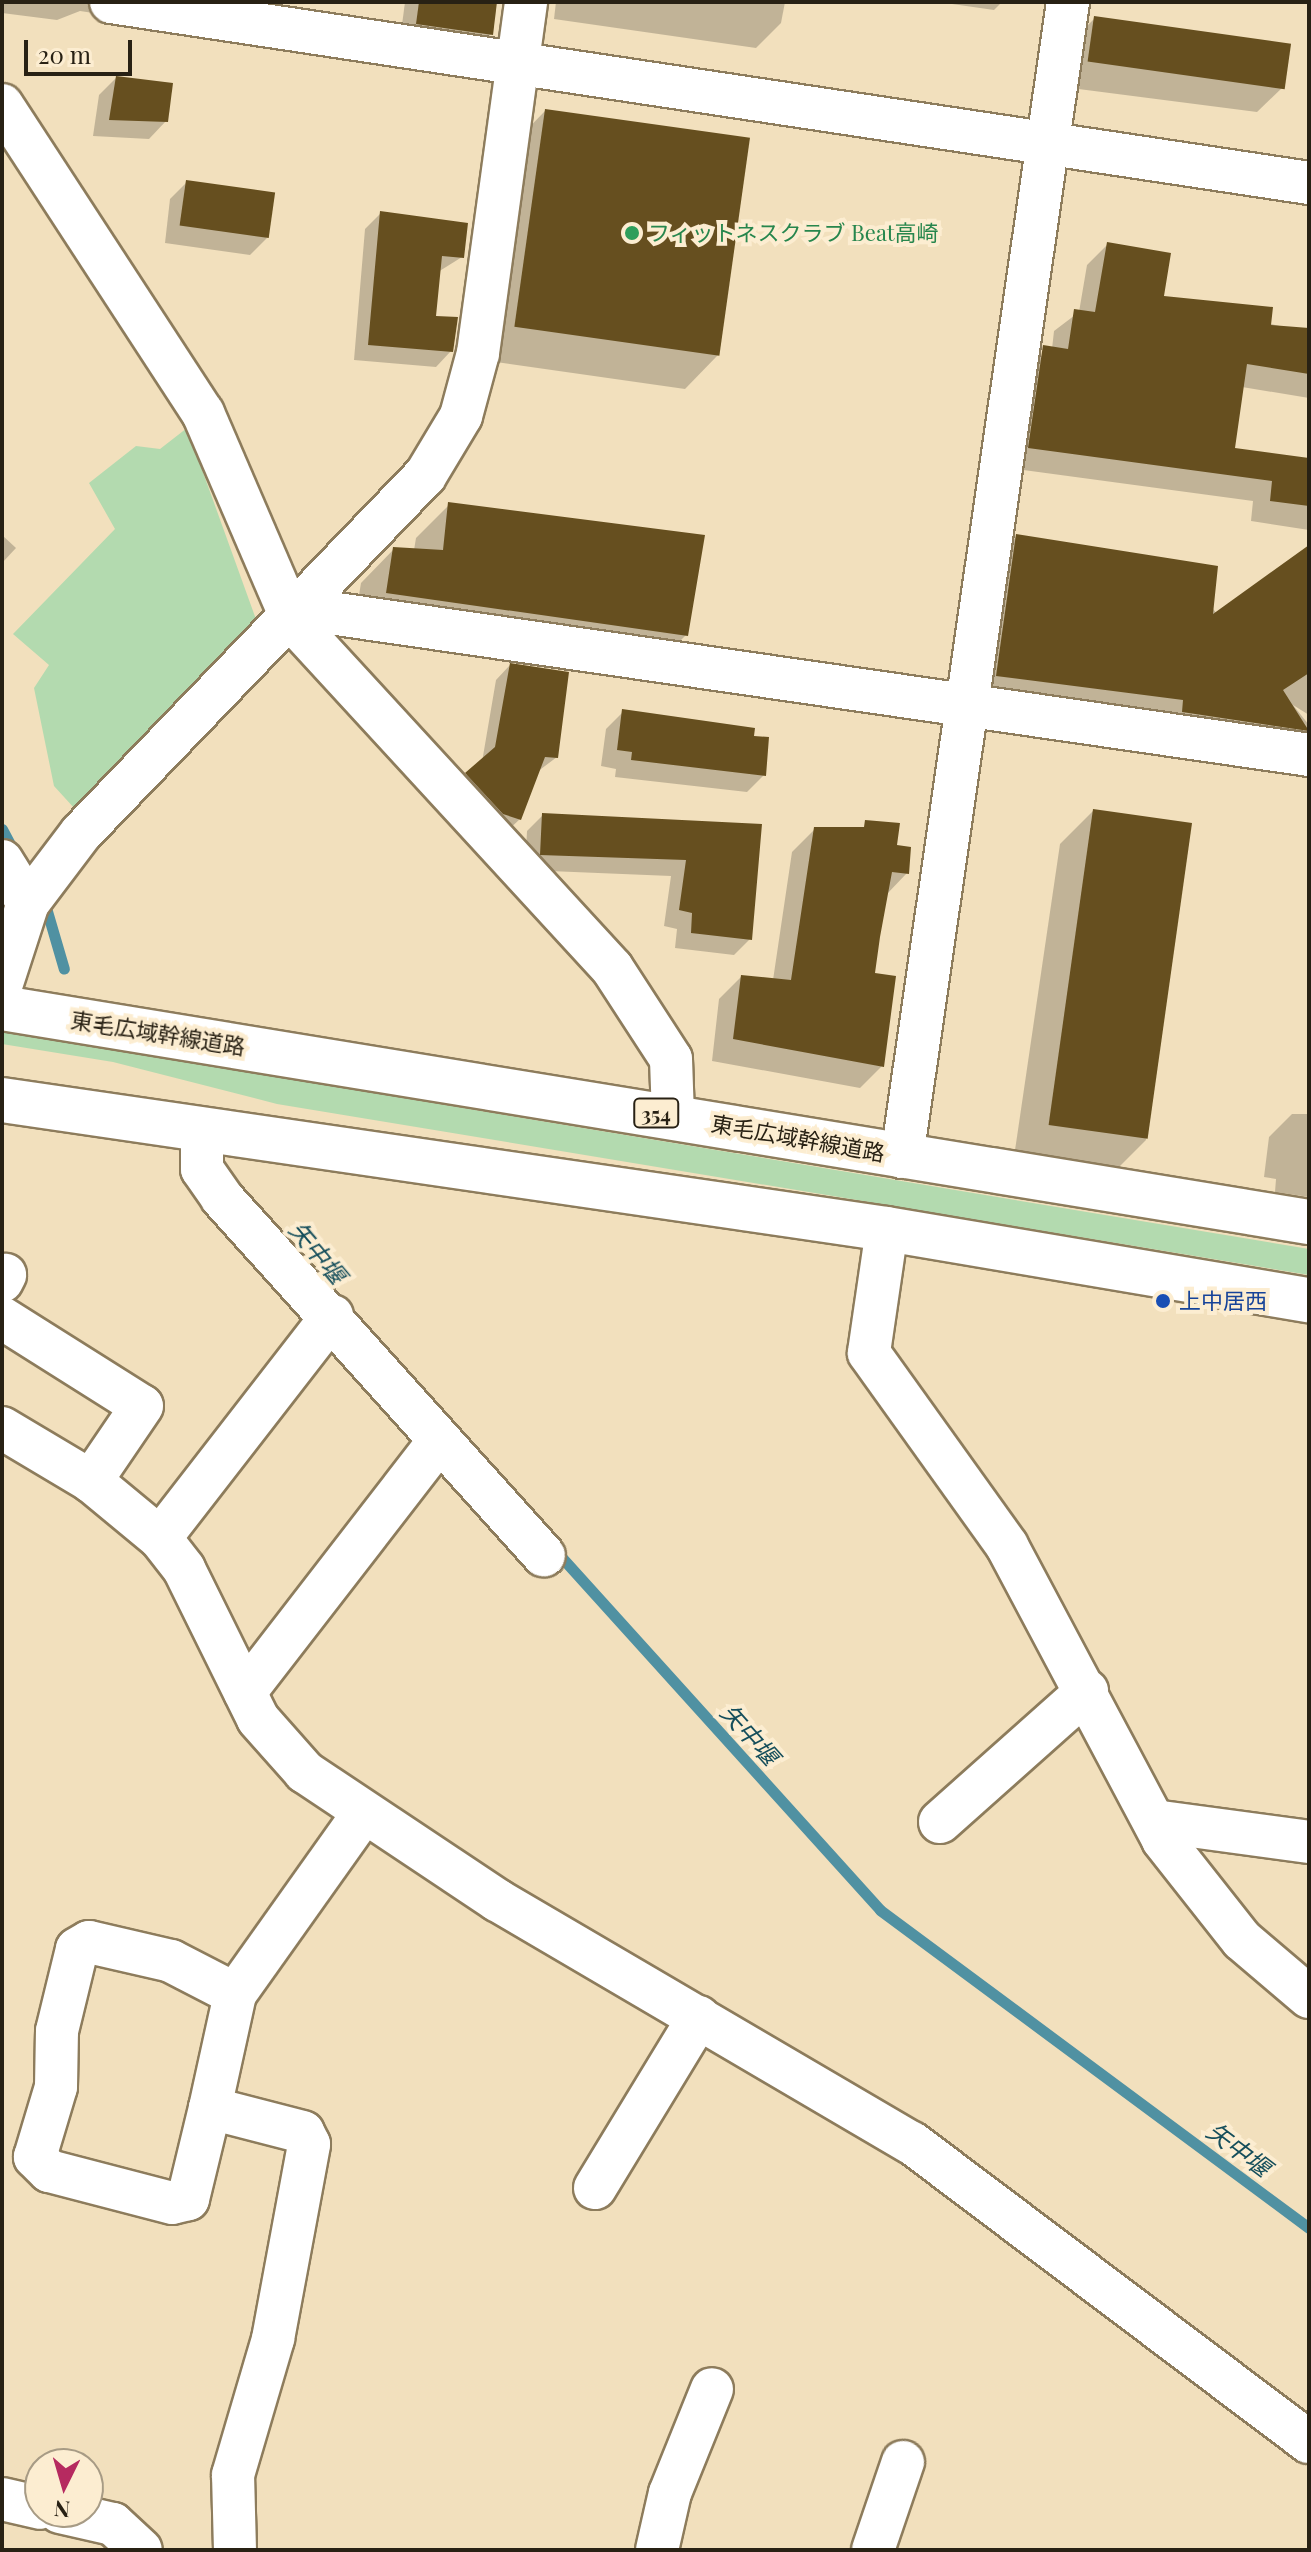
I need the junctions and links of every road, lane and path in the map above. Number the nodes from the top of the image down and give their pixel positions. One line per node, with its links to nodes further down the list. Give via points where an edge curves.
1 (111, 2): 4 (street)
2 (526, 2): 4 (street)
3 (1068, 2): 6 (street)
4 (516, 69): 6 (street); 8 (street, via 478,353 461,416 425,476)
5 (2, 105): 8 (street, via 203,413)
6 (1045, 148): 7 (street); 9 (street)
7 (1309, 183)
8 (292, 620): 9 (street, via 330,613); 12 (street, via 81,833); 16 (street, via 612,968 671,1059)
9 (965, 704): 10 (street); 18 (street)
10 (1309, 755)
11 (2, 861): 12 (street)
12 (28, 903): 13 (street)
13 (2, 983)
14 (2, 1008): 16 (highway, 東毛広域幹線道路 / 354)
15 (2, 1100): 17 (highway)
16 (673, 1116): 18 (highway, 東毛広域幹線道路 / 354)
17 (202, 1131): 20 (highway); 22 (street, via 202,1169 222,1198)
18 (902, 1157): 19 (highway, 東毛広域幹線道路 / 354)
19 (1309, 1222)
20 (887, 1229): 21 (highway); 29 (street, via 869,1353 1007,1546)
21 (1309, 1300)
22 (332, 1316): 25 (street); 27 (street)
23 (2, 1318): 26 (street, via 142,1406)
24 (2, 1428): 26 (street)
25 (439, 1441): 28 (street); 30 (street)
26 (91, 1481): 27 (street)
27 (160, 1538): 30 (street, via 184,1569)
28 (544, 1555)
29 (1087, 1691): 32 (street); 33 (street)
30 (245, 1692): 31 (street, via 258,1719 305,1772)
31 (362, 1815): 35 (street); 37 (street)
32 (1154, 1821): 34 (street); 36 (street, via 1242,1940)
33 (940, 1822)
34 (1309, 1842)
35 (235, 1994): 38 (street); 38 (street, via 171,1961 89,1942 77,1949 57,2031 56,2087 35,2157 49,2171 172,2203 188,2199)
36 (1309, 1997)
37 (699, 2017): 39 (street); 41 (street, via 912,2143)
38 (210, 2108): 47 (street, via 303,2132 309,2144 273,2339 233,2475)
39 (595, 2188)
40 (712, 2389): 48 (street, via 670,2493)
41 (1309, 2442)
42 (903, 2462): 49 (street)
43 (2, 2499): 44 (street)
44 (24, 2504)
45 (104, 2522): 46 (street)
46 (141, 2550)
47 (235, 2550)
48 (657, 2550)
49 (873, 2550)

